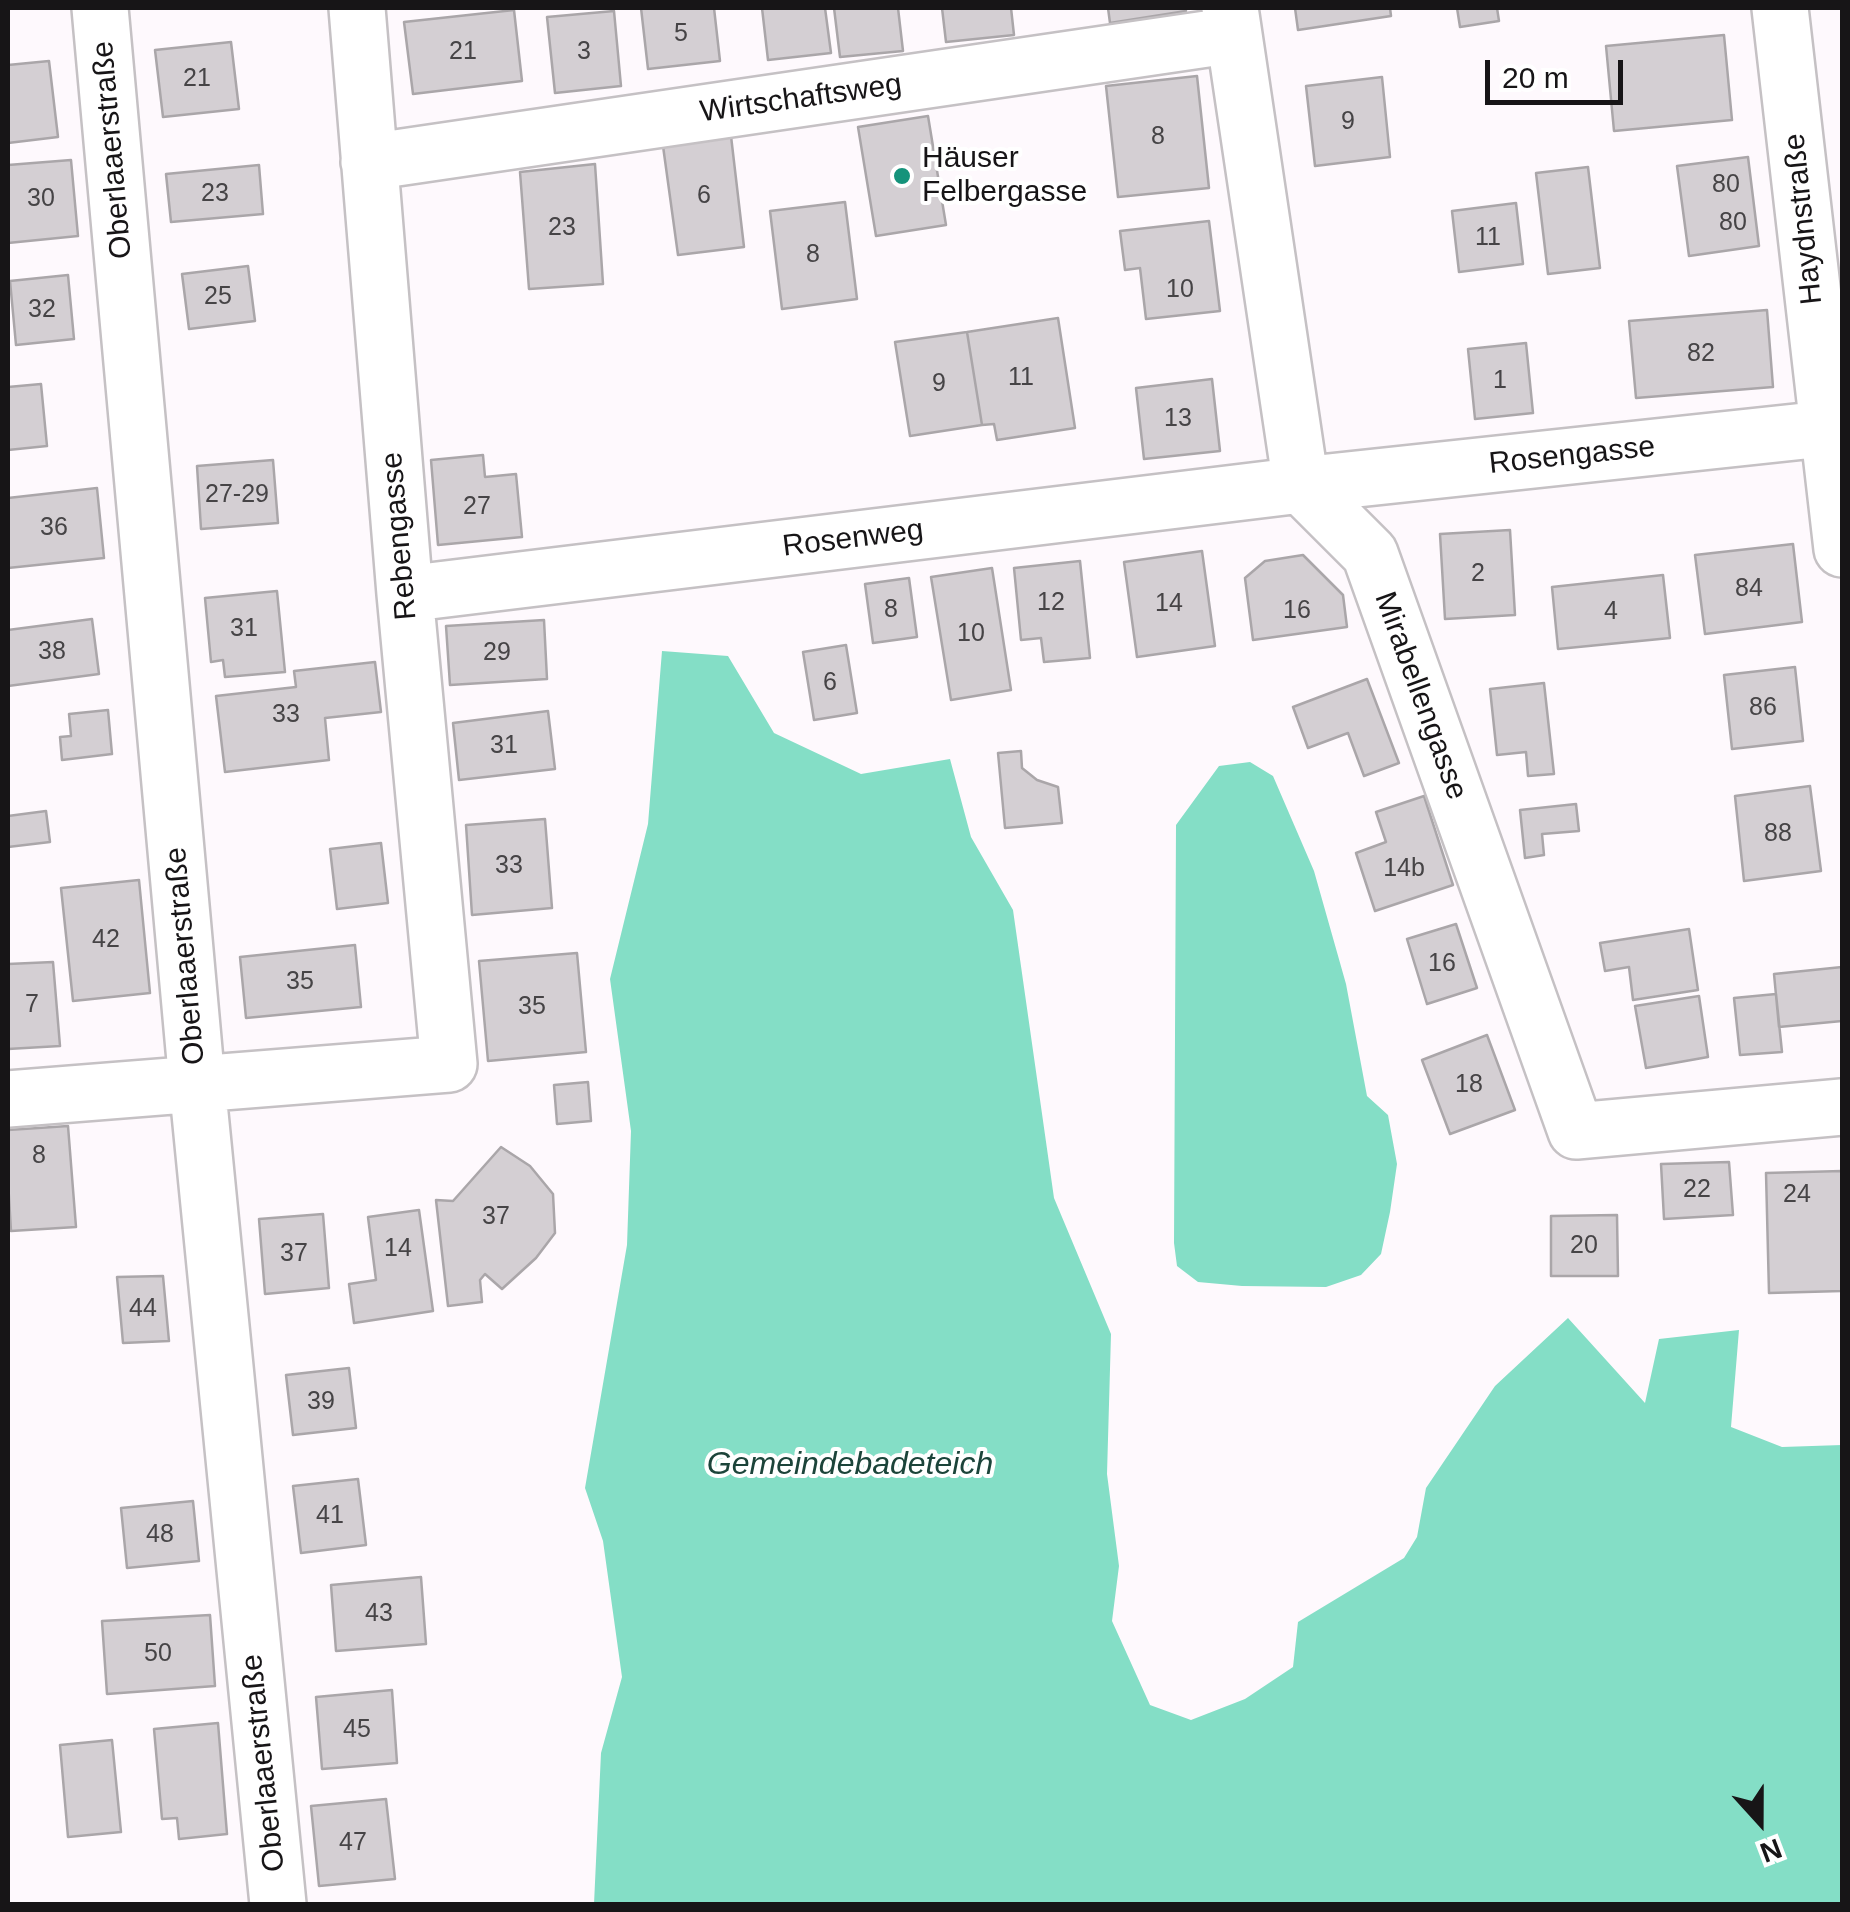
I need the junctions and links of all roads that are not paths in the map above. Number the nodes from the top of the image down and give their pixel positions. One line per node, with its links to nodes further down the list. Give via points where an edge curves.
1 (100, 8): 10 (street, Oberlaaerstraße)
2 (357, 8): 5 (street, Rebengasse)
3 (1780, 8): 6 (street, Haydnstraße)
4 (1232, 21): 5 (street, Wirtschaftsweg); 7 (street)
5 (369, 162): 9 (street, Rebengasse)
6 (1835, 428): 7 (street, Rosengasse); 8 (street, Haydnstraße)
7 (1301, 485): 9 (street, Rosenweg); 12 (street, Mirabellengasse, via 1370,554 1576,1132)
8 (1842, 549)
9 (405, 594): 10 (street, Rebengasse, via 449,1064)
10 (197, 1083): 11 (street); 13 (street, Oberlaaerstraße)
11 (8, 1098)
12 (1842, 1107)
13 (278, 1904)

